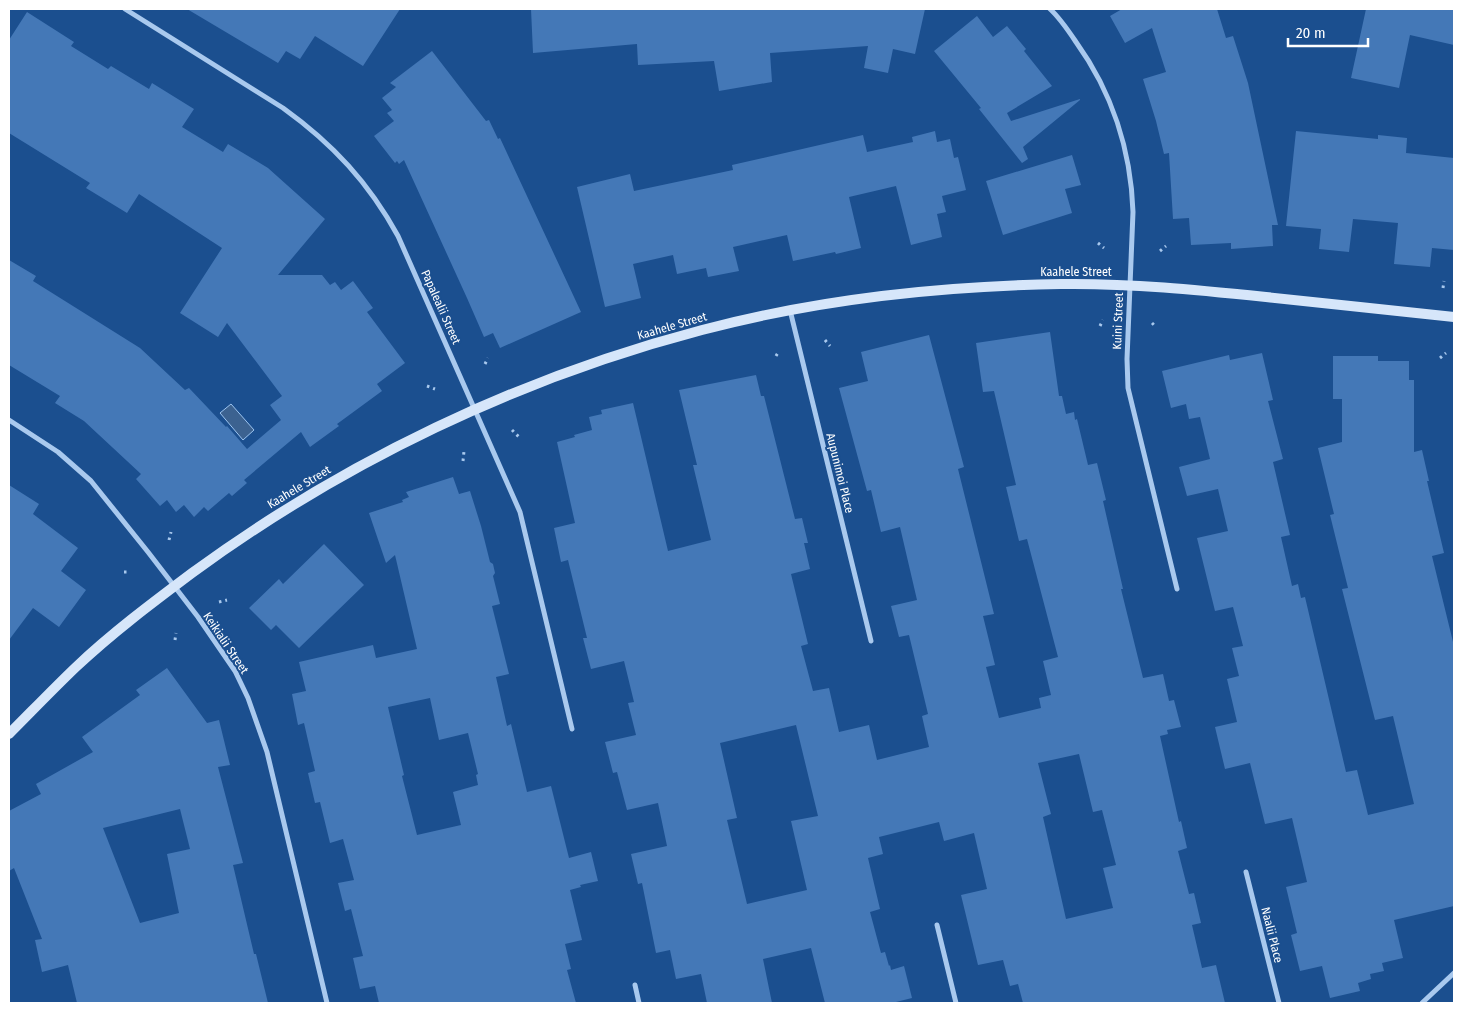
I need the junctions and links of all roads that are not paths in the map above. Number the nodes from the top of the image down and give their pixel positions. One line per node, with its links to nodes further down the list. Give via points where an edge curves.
1 (125, 9): 6 (street, Papalealii Street, via 283,108 342,157 373,195 398,236)
2 (1050, 9): 3 (street, Kuini Street, via 1082,50 1117,120 1132,188)
3 (1130, 285): 4 (street, Kaahele Street, via 977,286); 5 (street, Kaahele Street); 9 (street, Kuini Street, via 1128,388)
4 (790, 310): 6 (street, Kaahele Street, via 629,351 551,377); 10 (street, Aupunimoi Place)
5 (1454, 317)
6 (475, 408): 8 (street, Kaahele Street, via 312,493); 11 (street, Papalealii Street, via 520,512)
7 (9, 420): 8 (street, Keikialii Street, via 58,452 91,481)
8 (174, 586): 12 (street, Kaahele Street, via 77,666); 17 (street, Keikialii Street, via 235,671 252,707 266,752)
9 (1177, 589)
10 (871, 641)
11 (572, 729)
12 (9, 734)
13 (1246, 872): 20 (street, Naalii Place)
14 (937, 925): 19 (street)
15 (1454, 973): 21 (street)
16 (635, 985): 18 (street)
17 (327, 1003)
18 (639, 1003)
19 (956, 1003)
20 (1278, 1003)
21 (1422, 1003)

